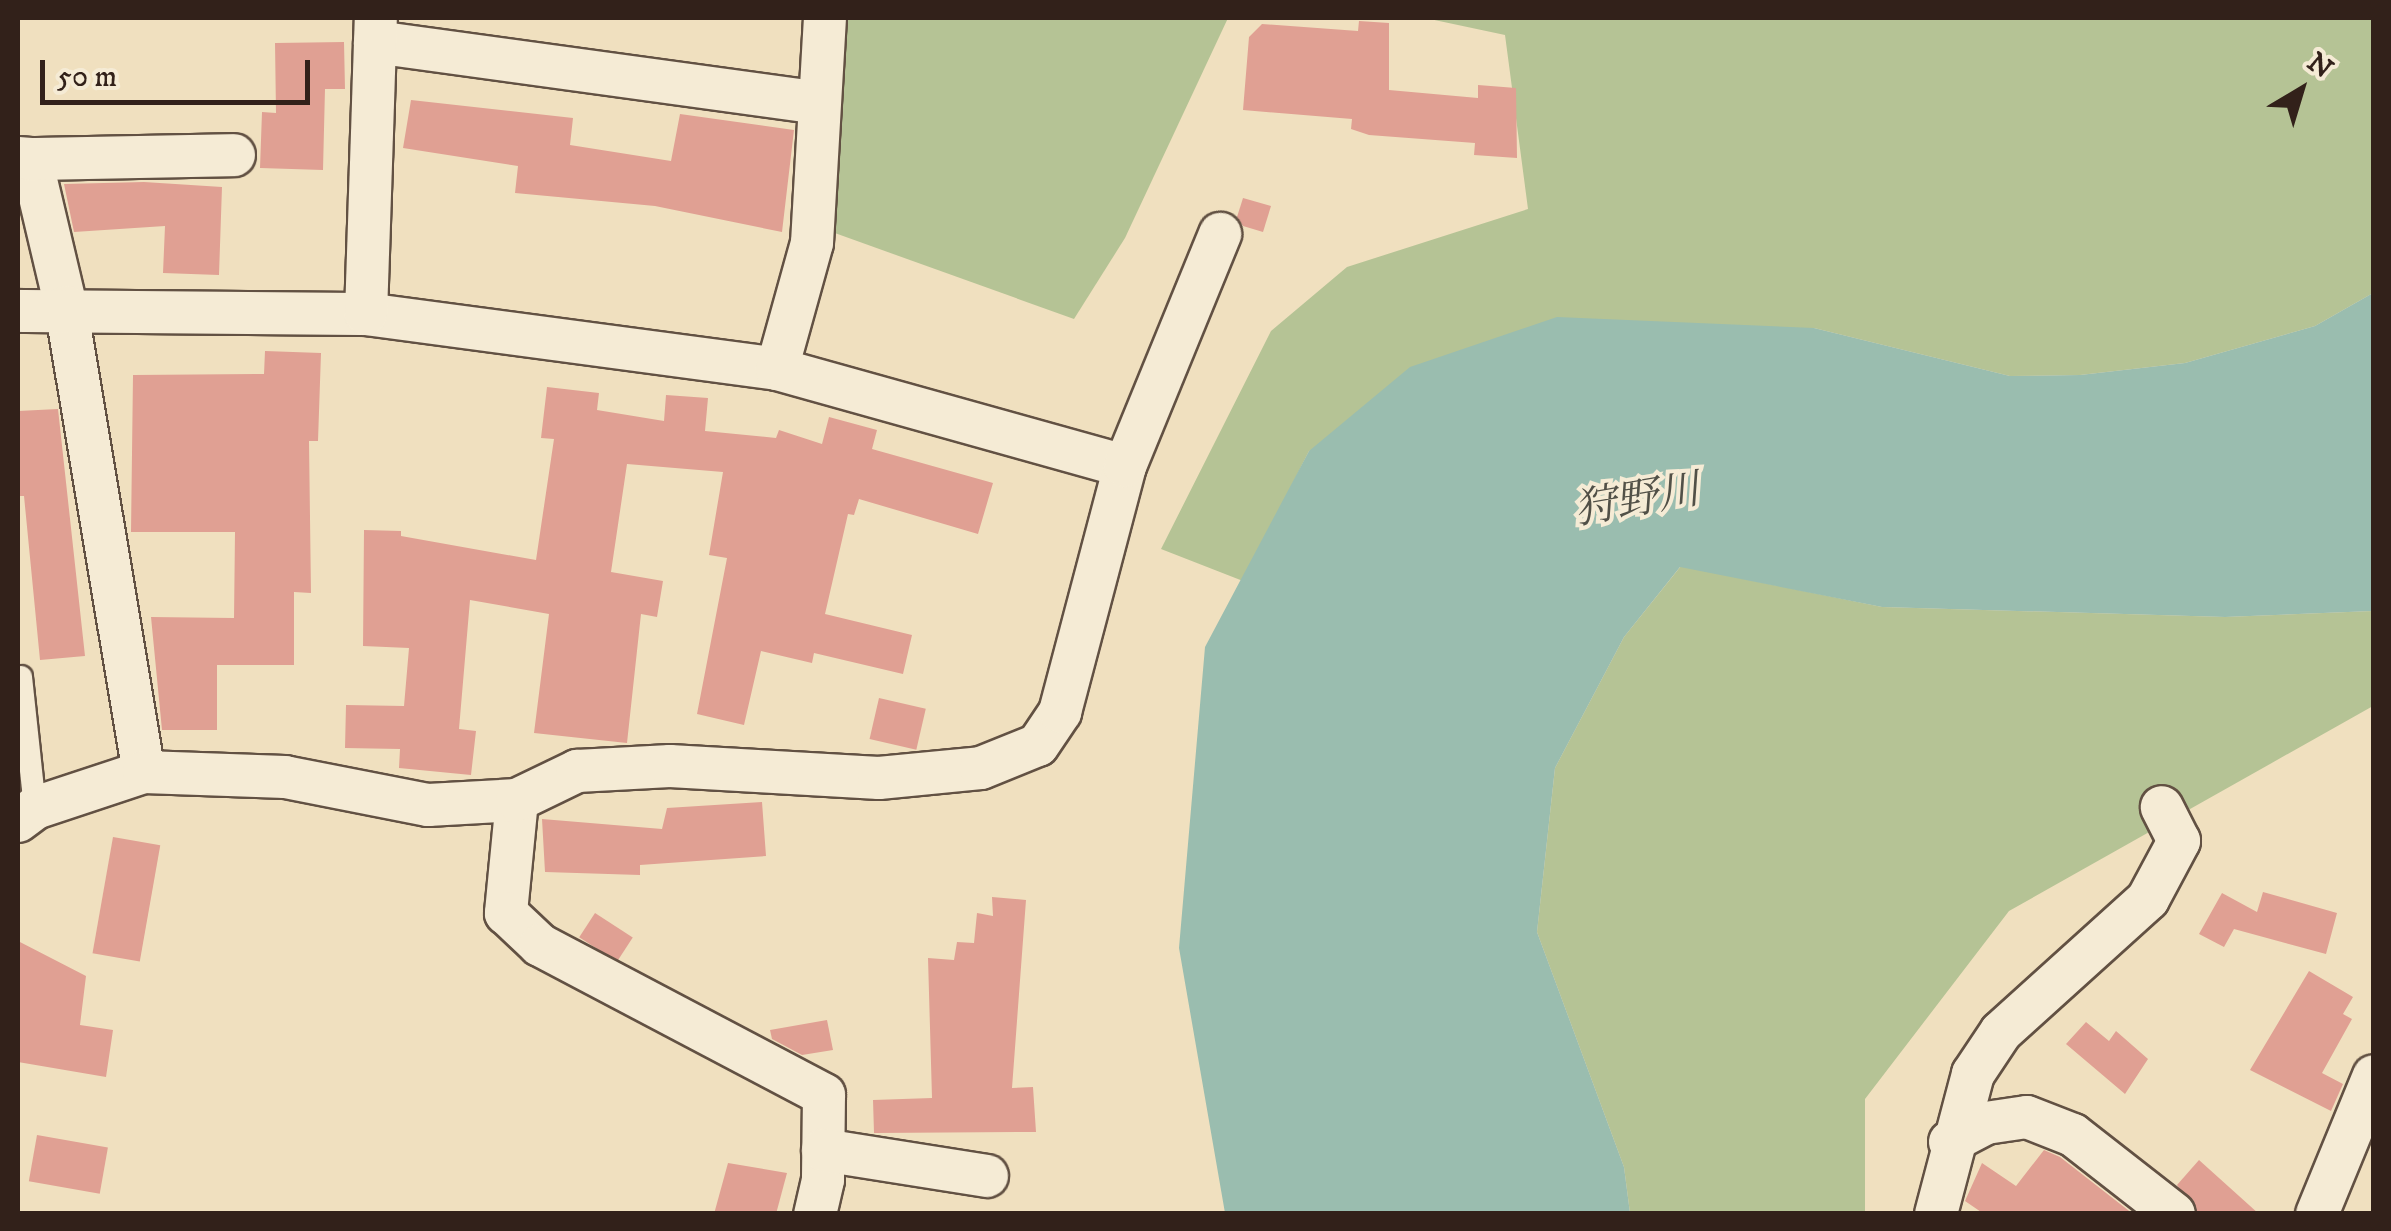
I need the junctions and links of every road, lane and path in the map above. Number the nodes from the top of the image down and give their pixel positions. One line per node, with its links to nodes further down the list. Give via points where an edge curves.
1 (825, 18): 3 (street)
2 (376, 30): 3 (street); 9 (street)
3 (815, 102): 10 (street, via 820,133 812,243)
4 (234, 155): 5 (street)
5 (24, 158): 7 (street)
6 (1220, 234): 11 (street)
7 (66, 308): 8 (street); 9 (street); 13 (street)
8 (18, 311)
9 (366, 314): 10 (street)
10 (777, 369): 11 (street)
11 (1125, 466): 14 (street, via 1060,712 1038,745 980,768 879,778 670,766 577,771)
12 (21, 676): 16 (lane)
13 (144, 772): 14 (street, via 286,776 428,806); 16 (street)
14 (517, 800): 19 (street, via 506,913 540,945 824,1095)
15 (2162, 807): 18 (street, via 2179,841 2148,899 2001,1032 1973,1074)
16 (26, 814)
17 (2374, 1076): 24 (street)
18 (1950, 1142): 22 (street); 23 (street, via 1986,1123 2027,1117 2072,1135)
19 (823, 1150): 20 (street); 21 (street)
20 (987, 1176)
21 (815, 1214)
22 (1936, 1214)
23 (2174, 1214)
24 (2318, 1214)

